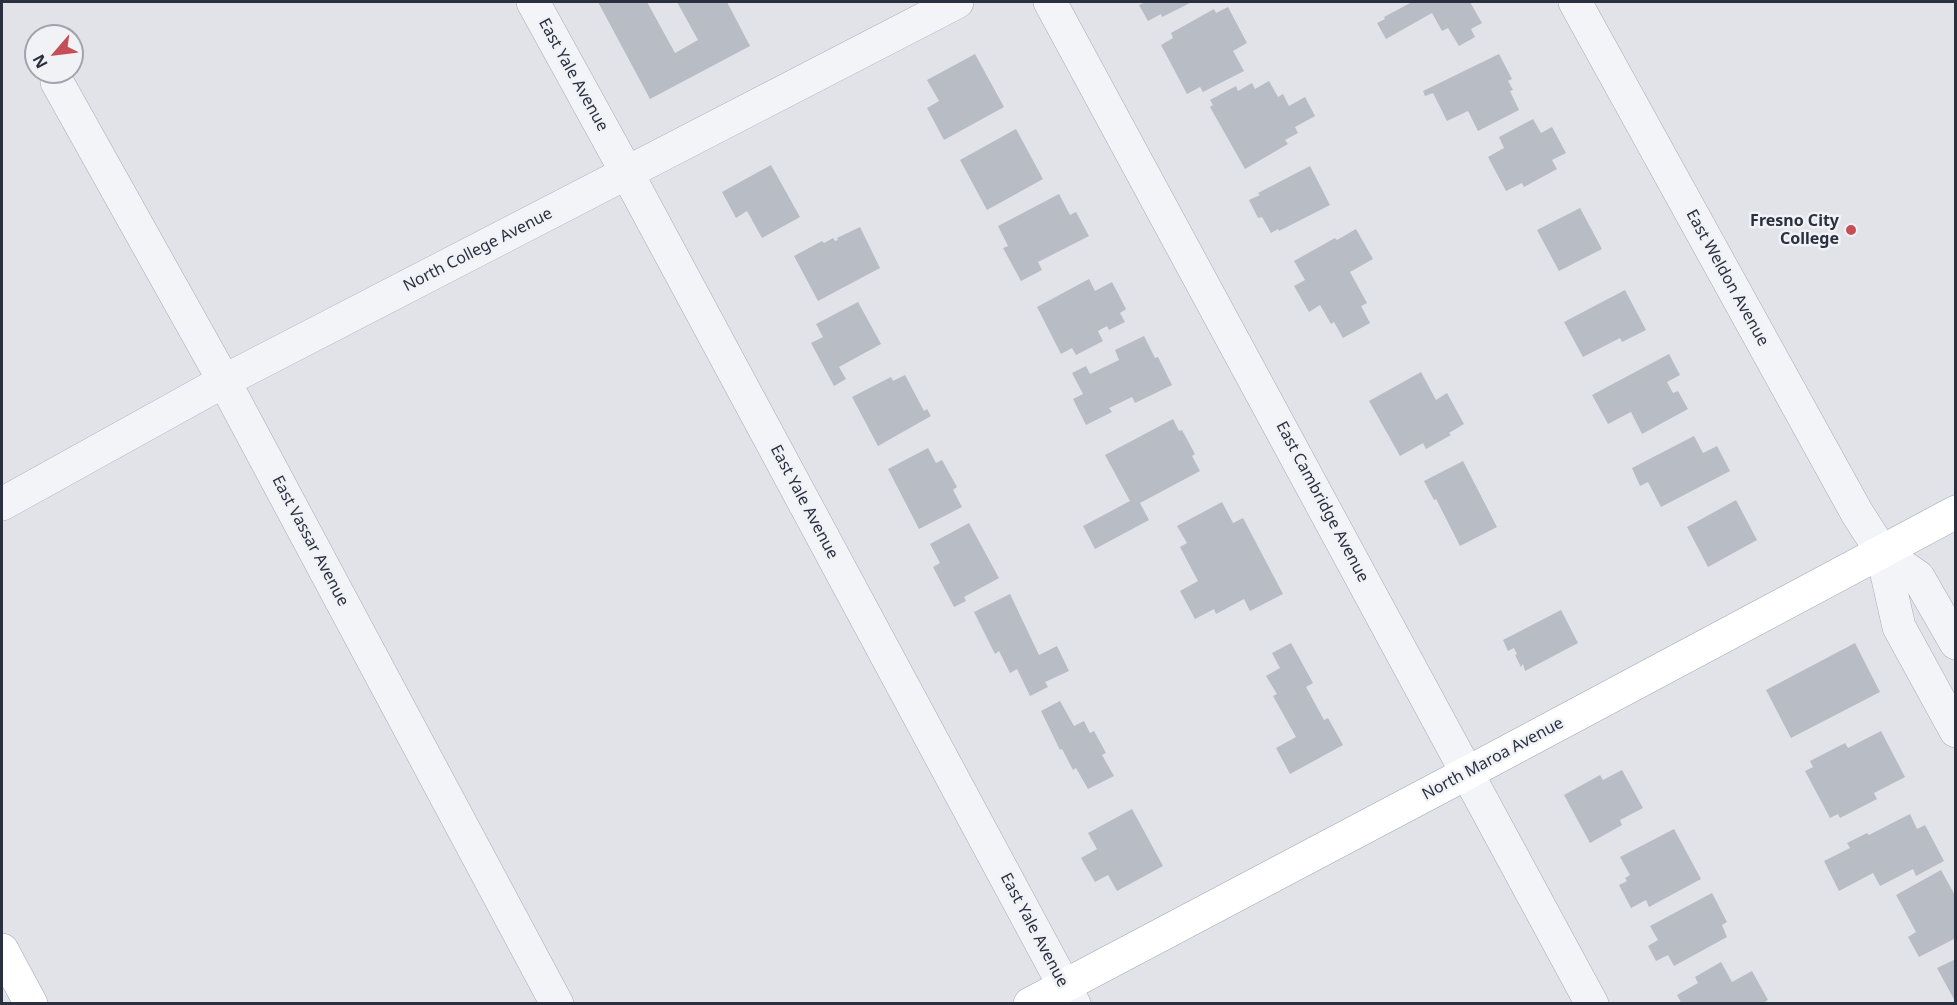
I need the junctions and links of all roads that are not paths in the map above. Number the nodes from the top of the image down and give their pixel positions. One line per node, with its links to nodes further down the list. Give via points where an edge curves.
1 (533, 2): 6 (street, East Yale Avenue)
2 (957, 2): 6 (street, North College Avenue)
3 (1050, 2): 13 (street, East Cambridge Avenue)
4 (1575, 2): 10 (street, East Weldon Avenue)
5 (58, 84): 7 (street, East Vassar Avenue)
6 (627, 173): 7 (street, North College Avenue); 15 (street, East Yale Avenue)
7 (224, 381): 8 (street, North College Avenue); 17 (street, East Vassar Avenue)
8 (2, 504)
9 (1956, 512): 10 (main road, North Maroa Avenue)
10 (1882, 552): 11 (street, East Weldon Avenue, via 1918,577); 12 (street, East Weldon Avenue, via 1899,627); 13 (main road, North Maroa Avenue)
11 (1956, 643)
12 (1956, 731)
13 (1468, 772): 15 (main road, North Maroa Avenue); 19 (street, East Cambridge Avenue)
14 (2, 950): 16 (main road)
15 (1069, 994): 18 (main road, North Maroa Avenue)
16 (31, 1004)
17 (557, 1004)
18 (1030, 1004)
19 (1592, 1004)

